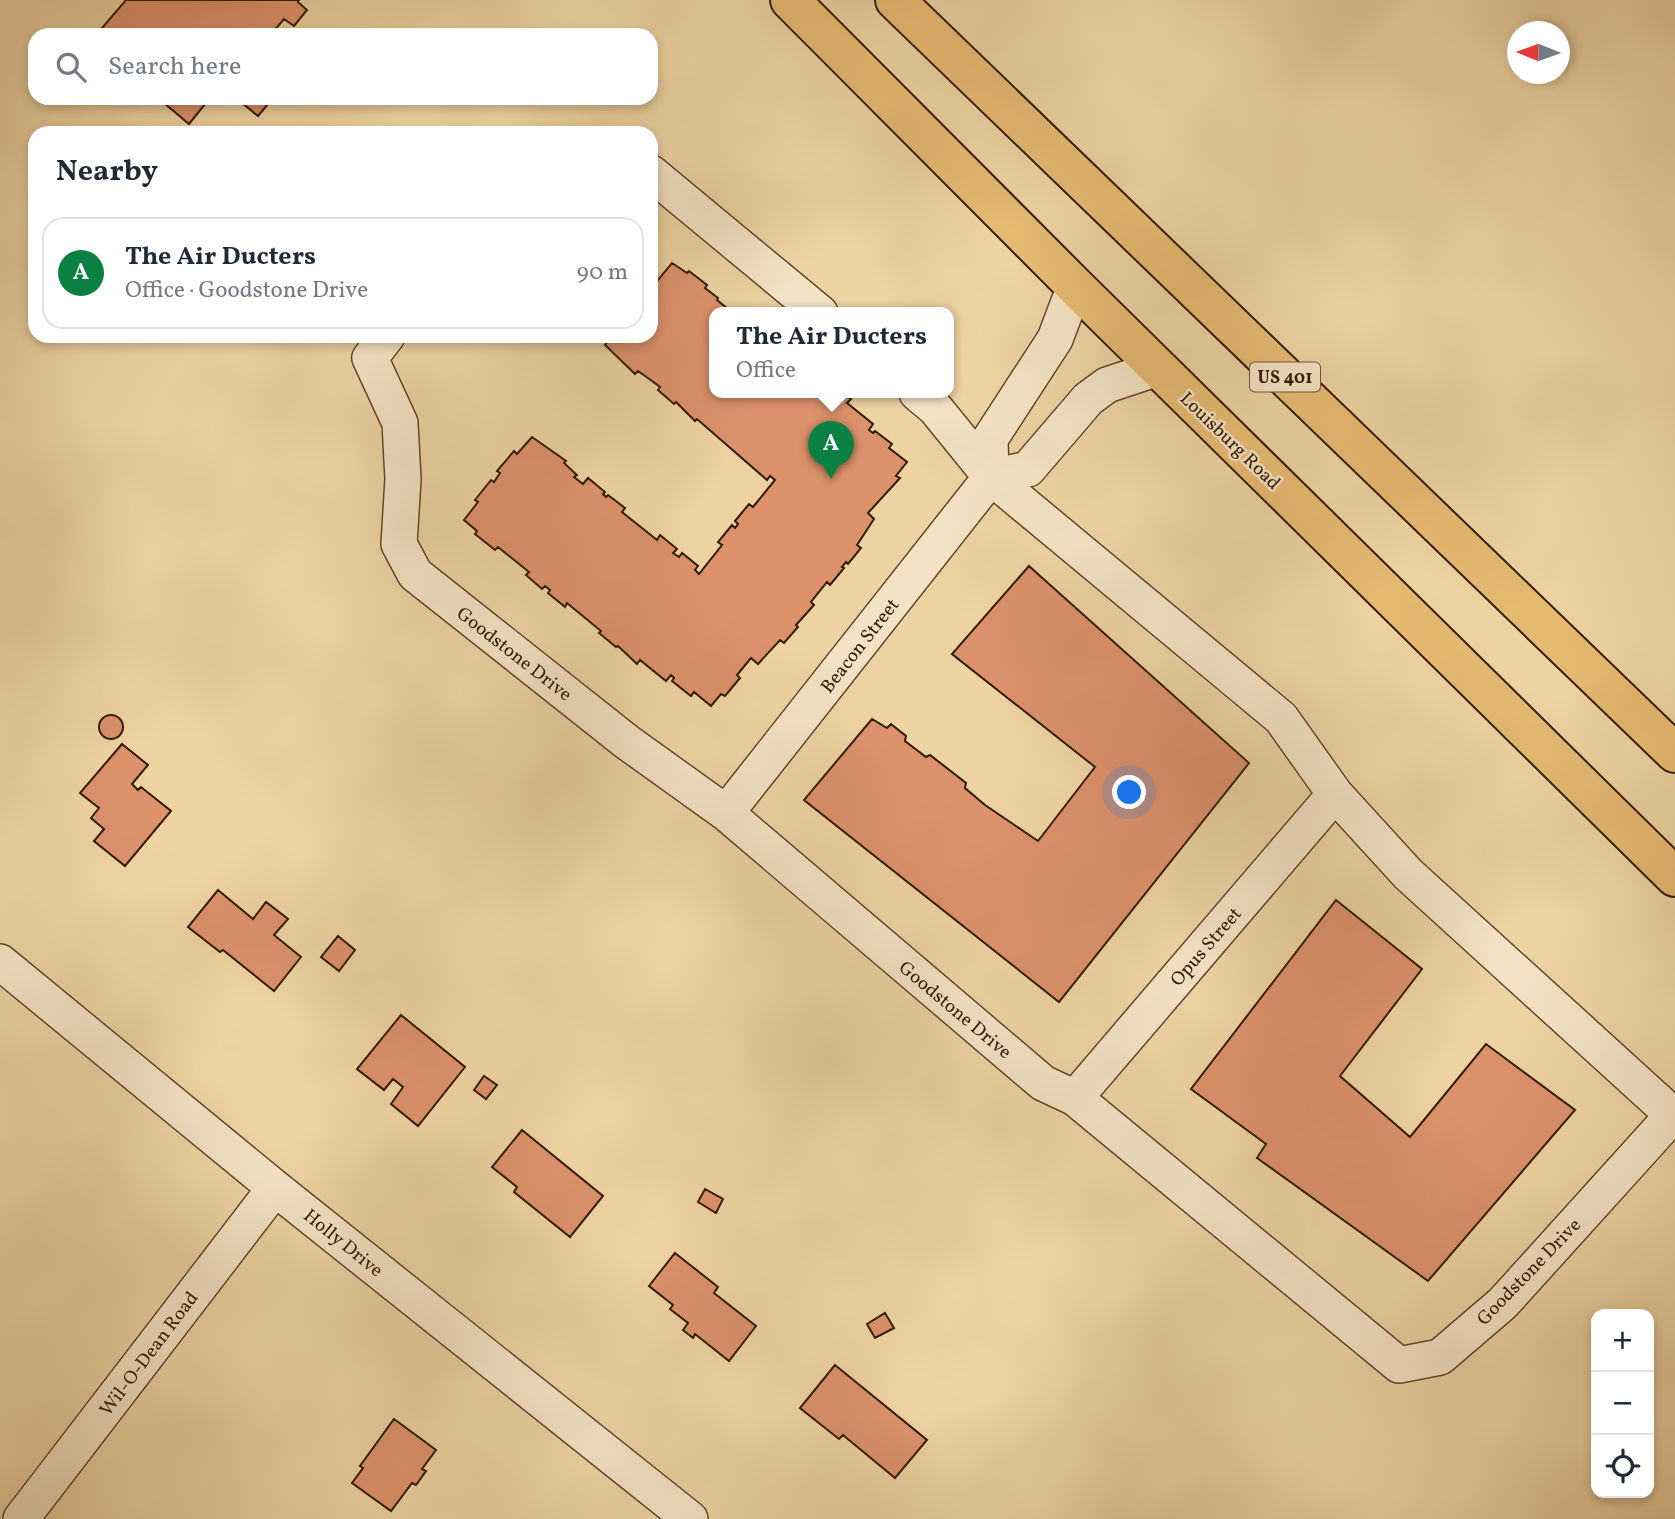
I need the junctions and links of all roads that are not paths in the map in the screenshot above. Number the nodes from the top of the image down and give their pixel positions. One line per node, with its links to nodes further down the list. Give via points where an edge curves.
1 (790, 0): 4 (highway, Louisburg Road)
2 (895, 0): 10 (highway, US 401)
3 (658, 179): 5 (street)
4 (1075, 286): 7 (highway, Louisburg Road); 9 (street, via 1055,339 990,439)
5 (813, 307)
6 (382, 343): 12 (street, Goodstone Drive, via 370,358 400,423 399,544 415,574)
7 (1158, 368): 9 (street, via 1107,386 1088,399 1028,469); 13 (highway, Louisburg Road)
8 (923, 398): 9 (street, Goodstone Drive)
9 (991, 477): 11 (street, Goodstone Drive, via 1281,718); 12 (street, Beacon Street)
10 (1675, 753)
11 (1335, 794): 15 (street, Opus Street); 16 (street, Goodstone Drive, via 1408,874)
12 (726, 813): 15 (street, Goodstone Drive, via 1043,1083)
13 (1675, 877)
14 (0, 962): 17 (street, Holly Drive)
15 (1075, 1098): 16 (street, Goodstone Drive, via 1399,1365 1440,1357 1503,1303)
16 (1674, 1116)
17 (275, 1188): 18 (street, Wil-O-Dean Road); 19 (street, Holly Drive)
18 (21, 1519)
19 (690, 1519)

